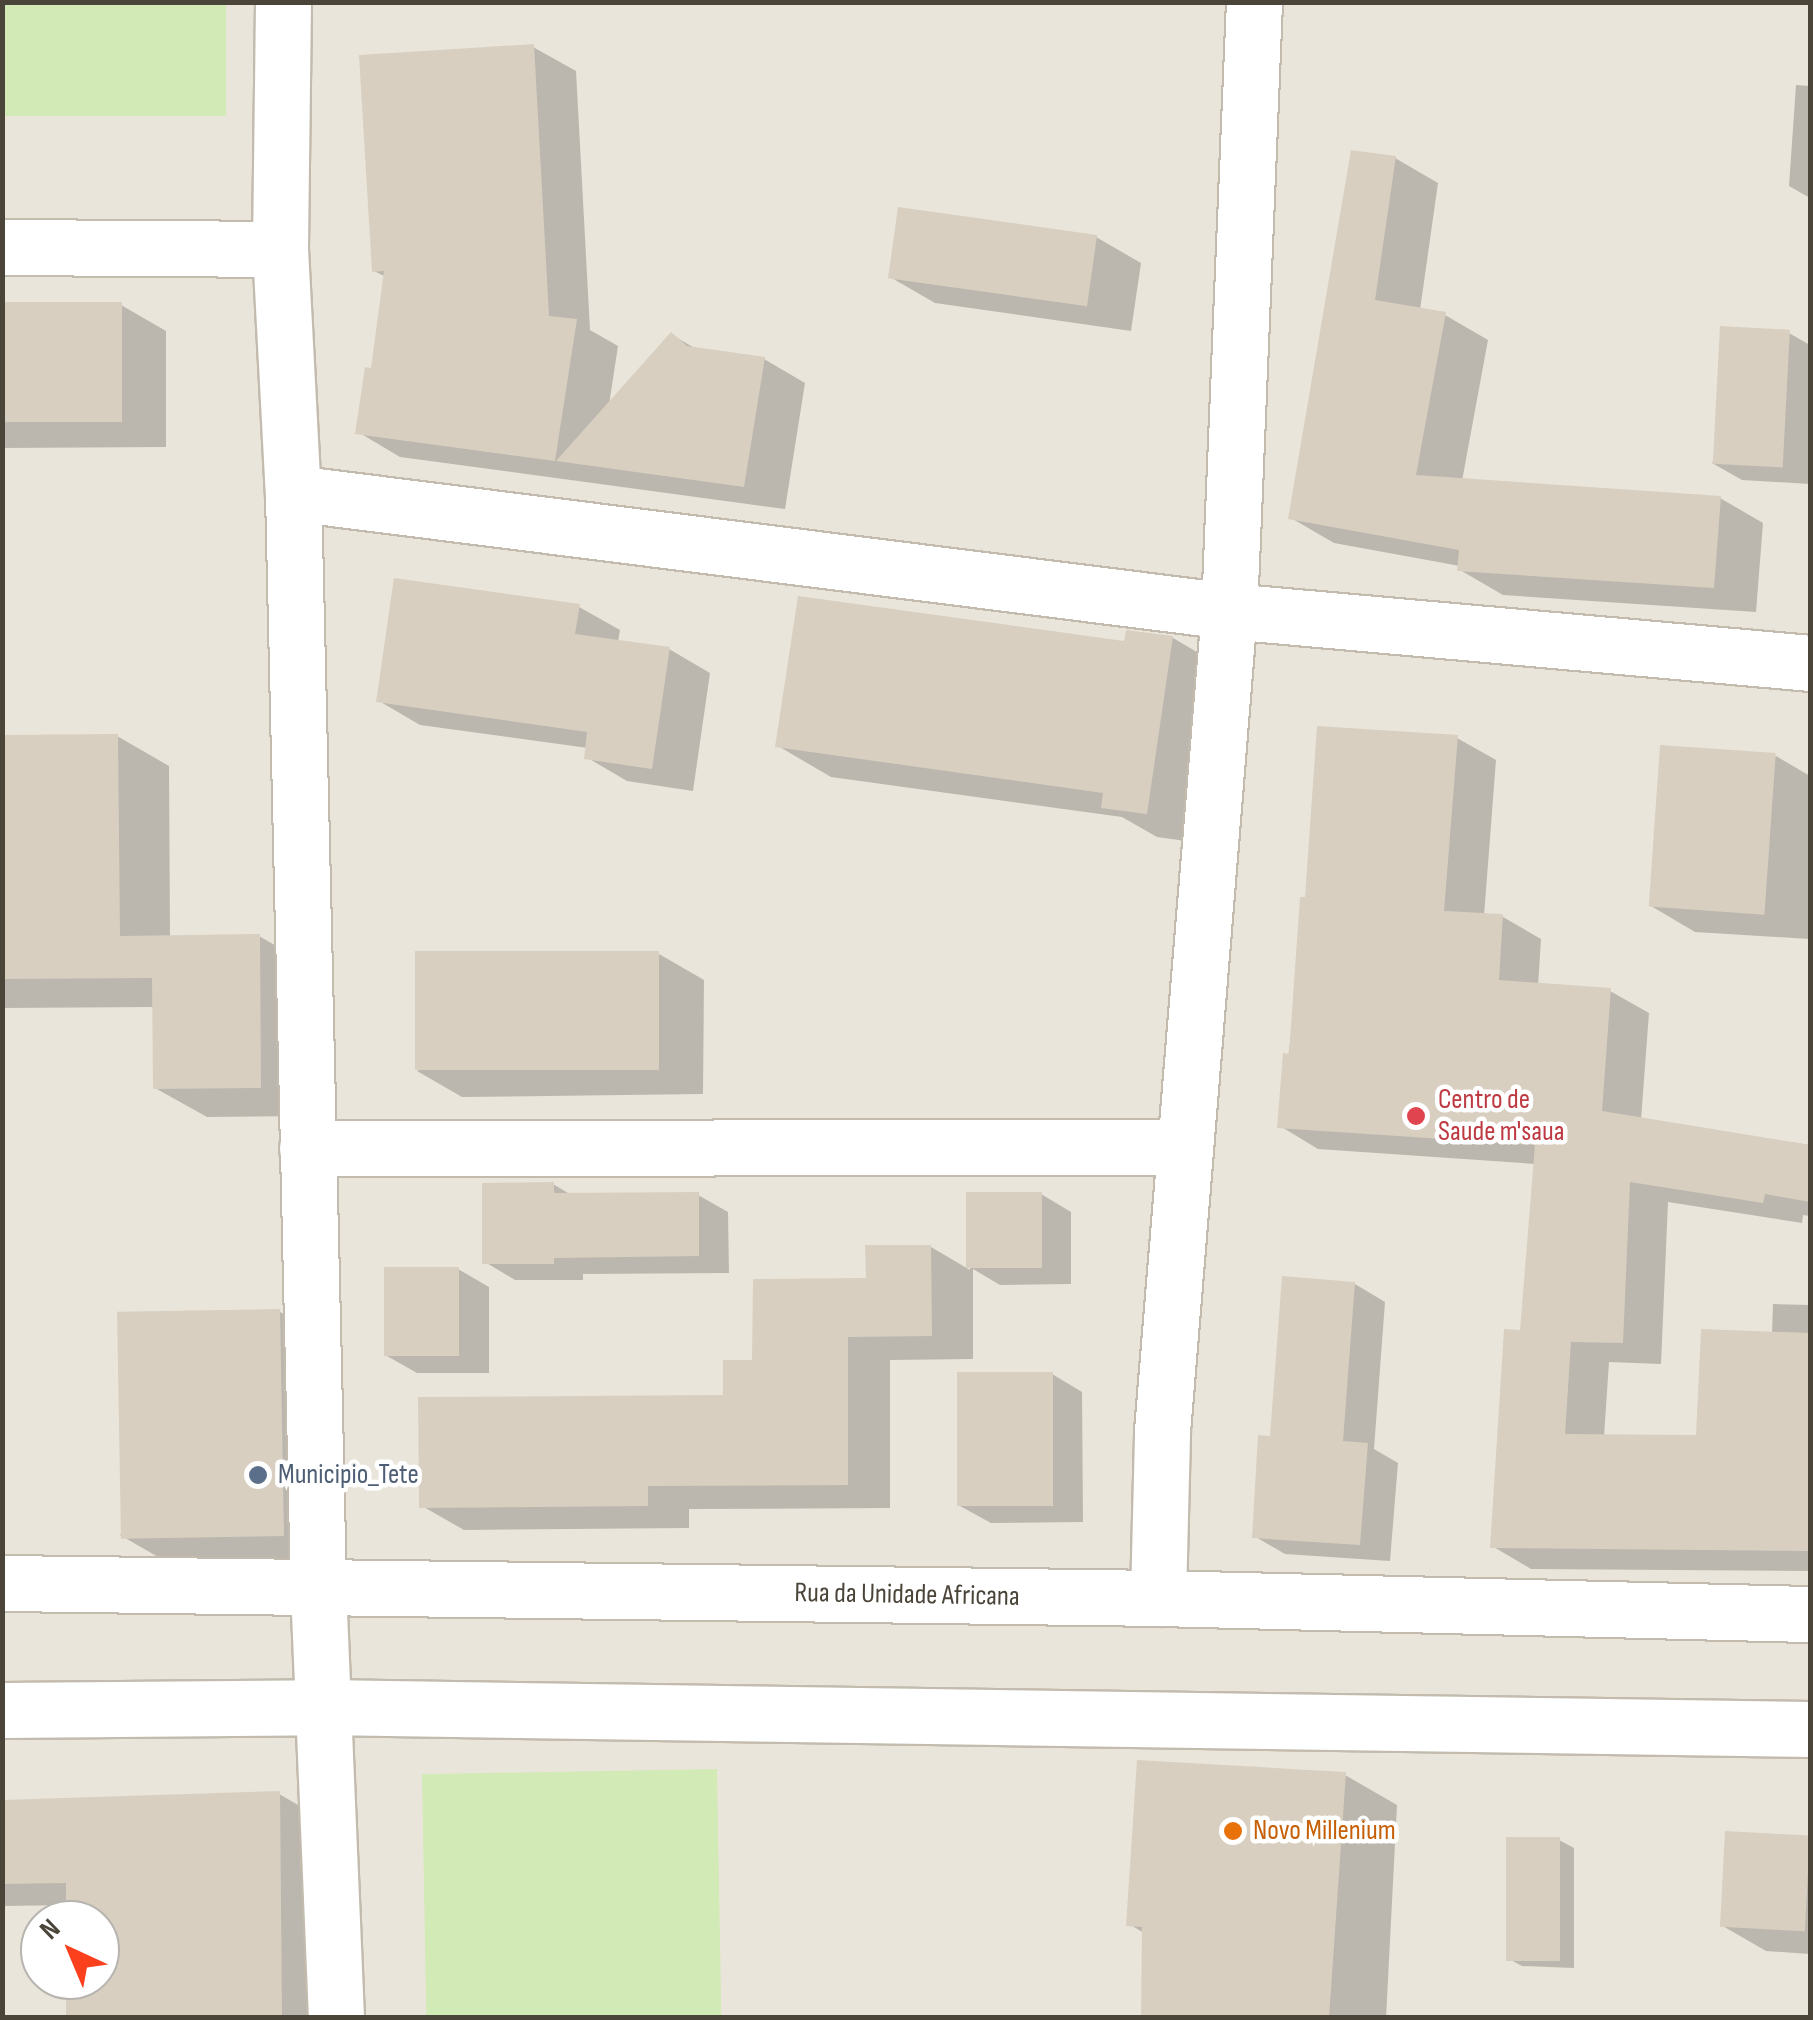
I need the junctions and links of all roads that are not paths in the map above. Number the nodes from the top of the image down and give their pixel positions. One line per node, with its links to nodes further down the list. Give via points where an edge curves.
1 (283, 2): 4 (street)
2 (1254, 2): 6 (street)
3 (2, 247): 4 (street)
4 (280, 249): 5 (street)
5 (292, 492): 6 (street); 9 (street)
6 (1229, 611): 7 (street); 8 (street)
7 (1810, 663)
8 (1182, 1146): 9 (street); 12 (street)
9 (307, 1148): 11 (street)
10 (2, 1582): 11 (street, Rua da Unidade Africana)
11 (318, 1588): 12 (street, Rua da Unidade Africana); 14 (street)
12 (1158, 1598): 13 (street, Rua da Unidade Africana)
13 (1810, 1614)
14 (322, 1706): 15 (street); 16 (street); 17 (street)
15 (2, 1710)
16 (1810, 1729)
17 (336, 2018)

